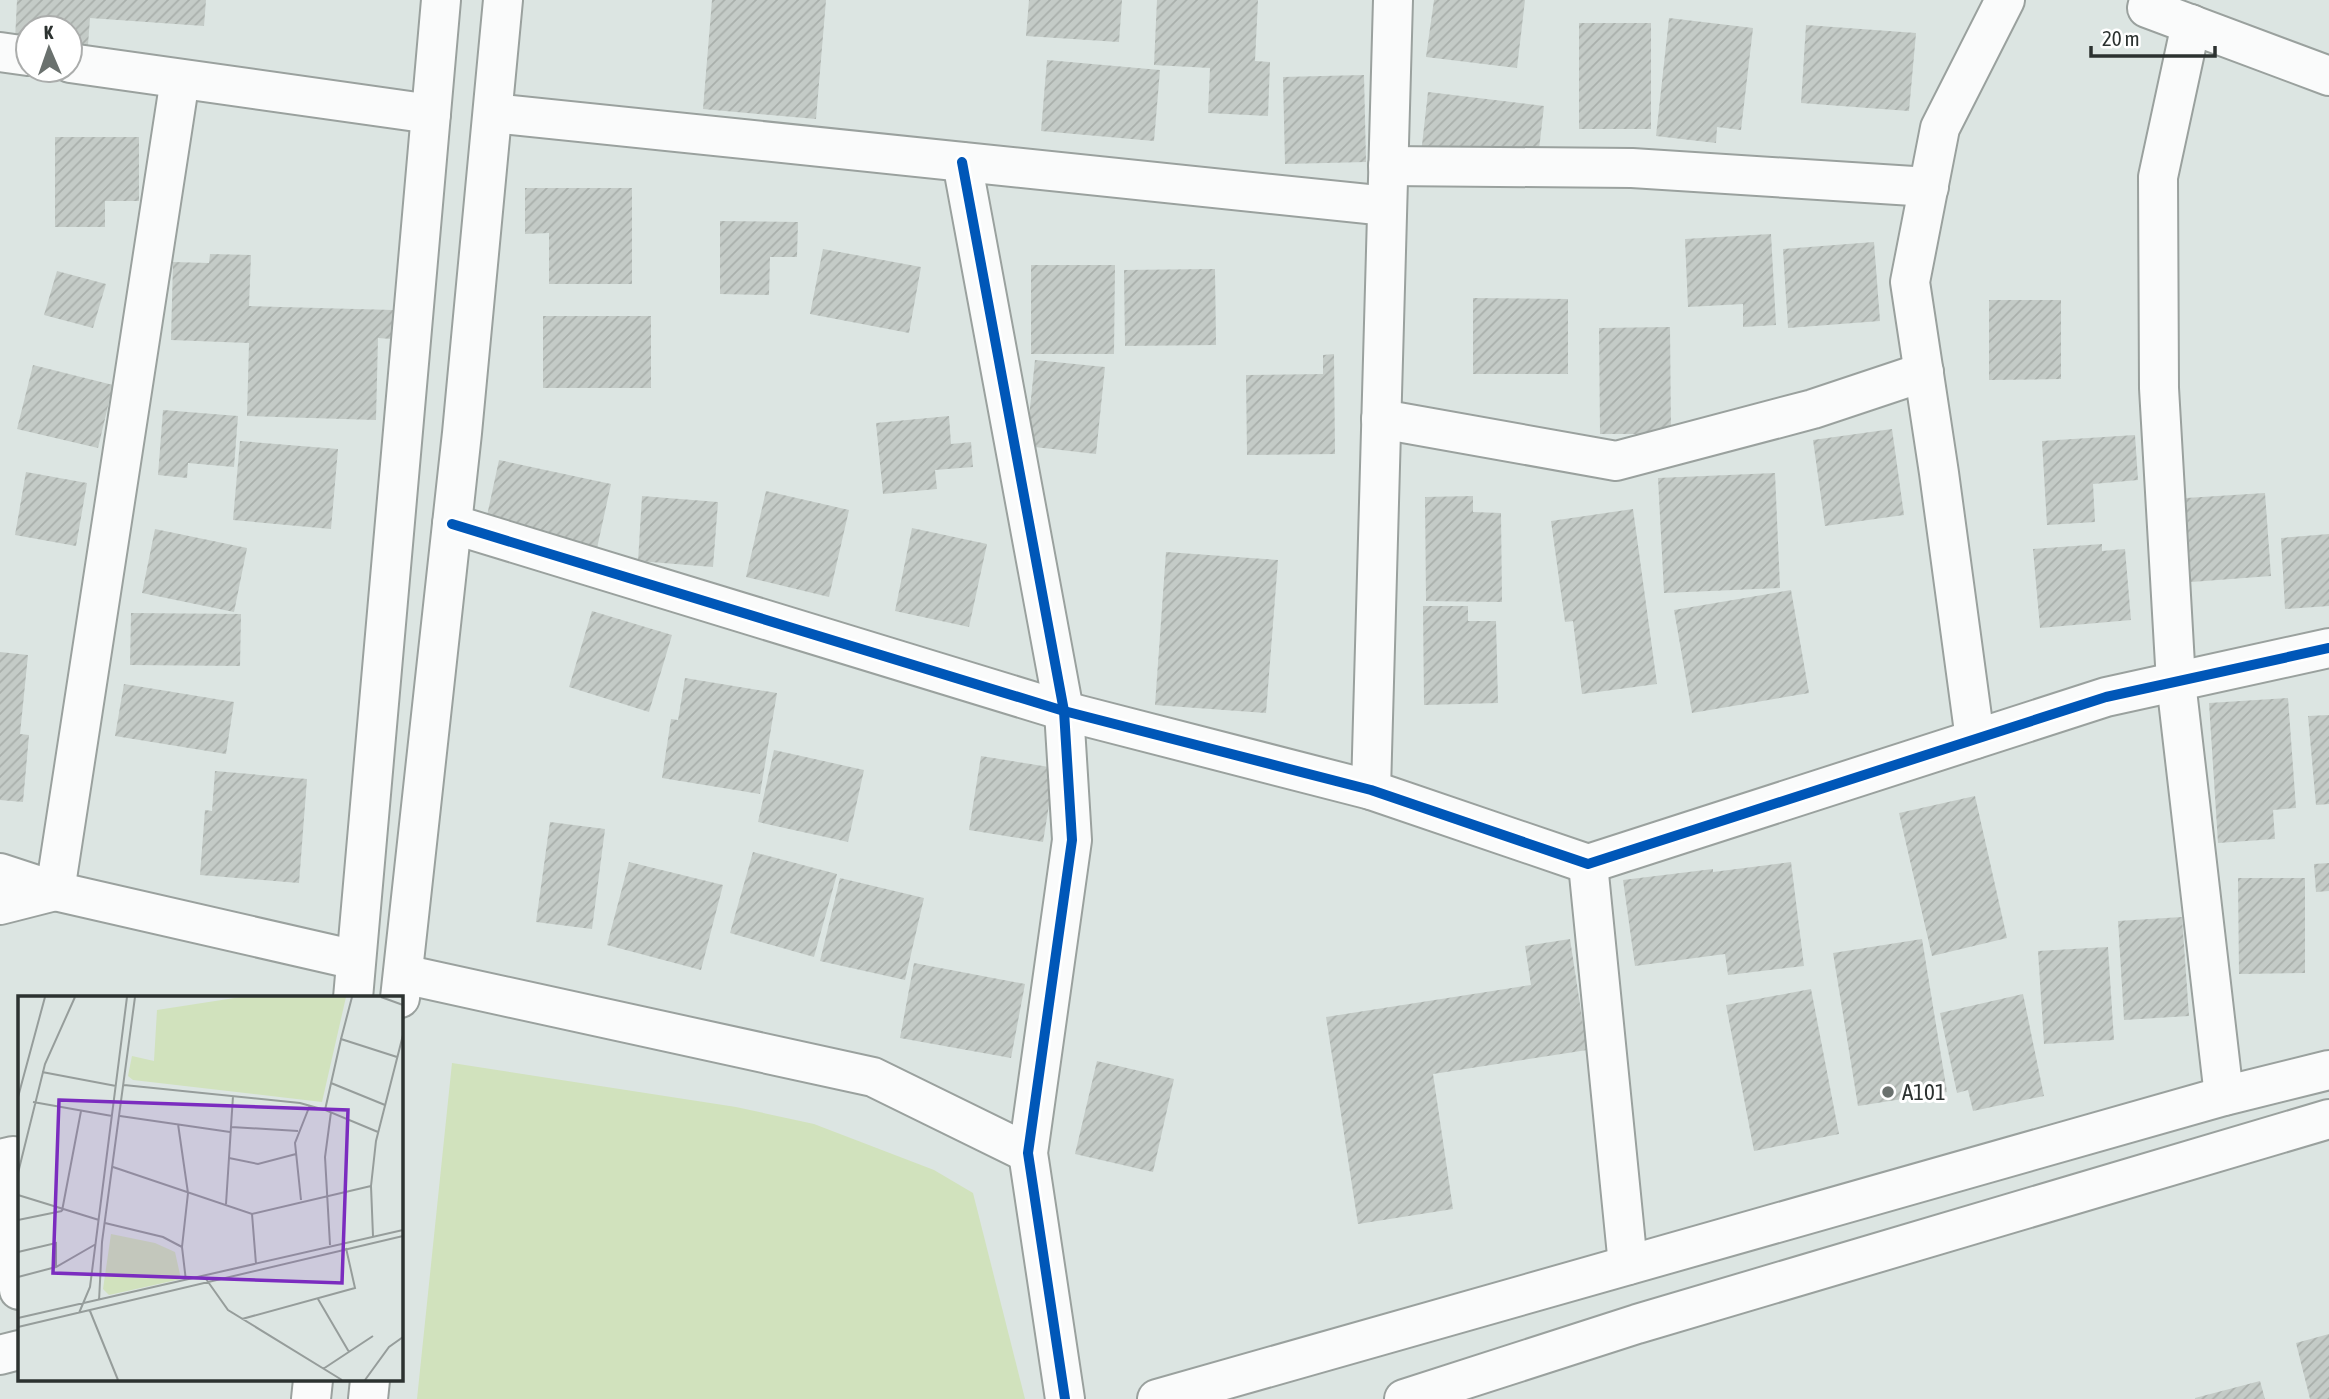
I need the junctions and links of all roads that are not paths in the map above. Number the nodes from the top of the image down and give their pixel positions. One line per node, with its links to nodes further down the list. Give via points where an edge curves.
1 (441, 0): 11 (street)
2 (503, 0): 10 (street)
3 (1393, 0): 13 (street)
4 (2005, 0): 14 (street, via 1940,128)
5 (2138, 3): 6 (street)
6 (2191, 24): 8 (street); 20 (street, via 2158,177 2159,388)
7 (84, 65): 9 (street)
8 (2329, 76)
9 (180, 79): 11 (street); 26 (street)
10 (492, 113): 12 (street); 18 (street)
11 (431, 114): 28 (street)
12 (962, 163): 15 (street); 21 (street)
13 (1388, 166): 14 (street, via 1632,168); 15 (street)
14 (1929, 187): 16 (street, via 1910,282)
15 (1387, 206): 17 (street)
16 (1924, 372): 17 (street, via 1813,409 1616,461); 22 (street)
17 (1381, 419): 23 (street)
18 (452, 524): 21 (street); 29 (street)
19 (2329, 648): 20 (street)
20 (2176, 681): 22 (street, via 2106,697); 32 (street)
21 (1063, 711): 23 (street); 34 (street, via 1072,840)
22 (1975, 739): 24 (street)
23 (1371, 790): 24 (street)
24 (1588, 864): 36 (street)
25 (0, 873): 26 (street)
26 (55, 891): 27 (street); 28 (street)
27 (0, 905)
28 (356, 960): 30 (street)
29 (402, 986): 34 (street, via 873,1077)
30 (353, 996)
31 (2329, 1070): 32 (street)
32 (2224, 1096): 36 (street)
33 (2329, 1119): 43 (street, via 1637,1324)
34 (1028, 1153): 41 (street)
35 (0, 1159): 37 (street, via 13,1156)
36 (1628, 1265): 40 (street)
37 (18, 1268)
38 (18, 1350): 39 (street)
39 (0, 1356)
40 (1227, 1390): 42 (street)
41 (1065, 1399)
42 (1157, 1399)
43 (1404, 1399)

